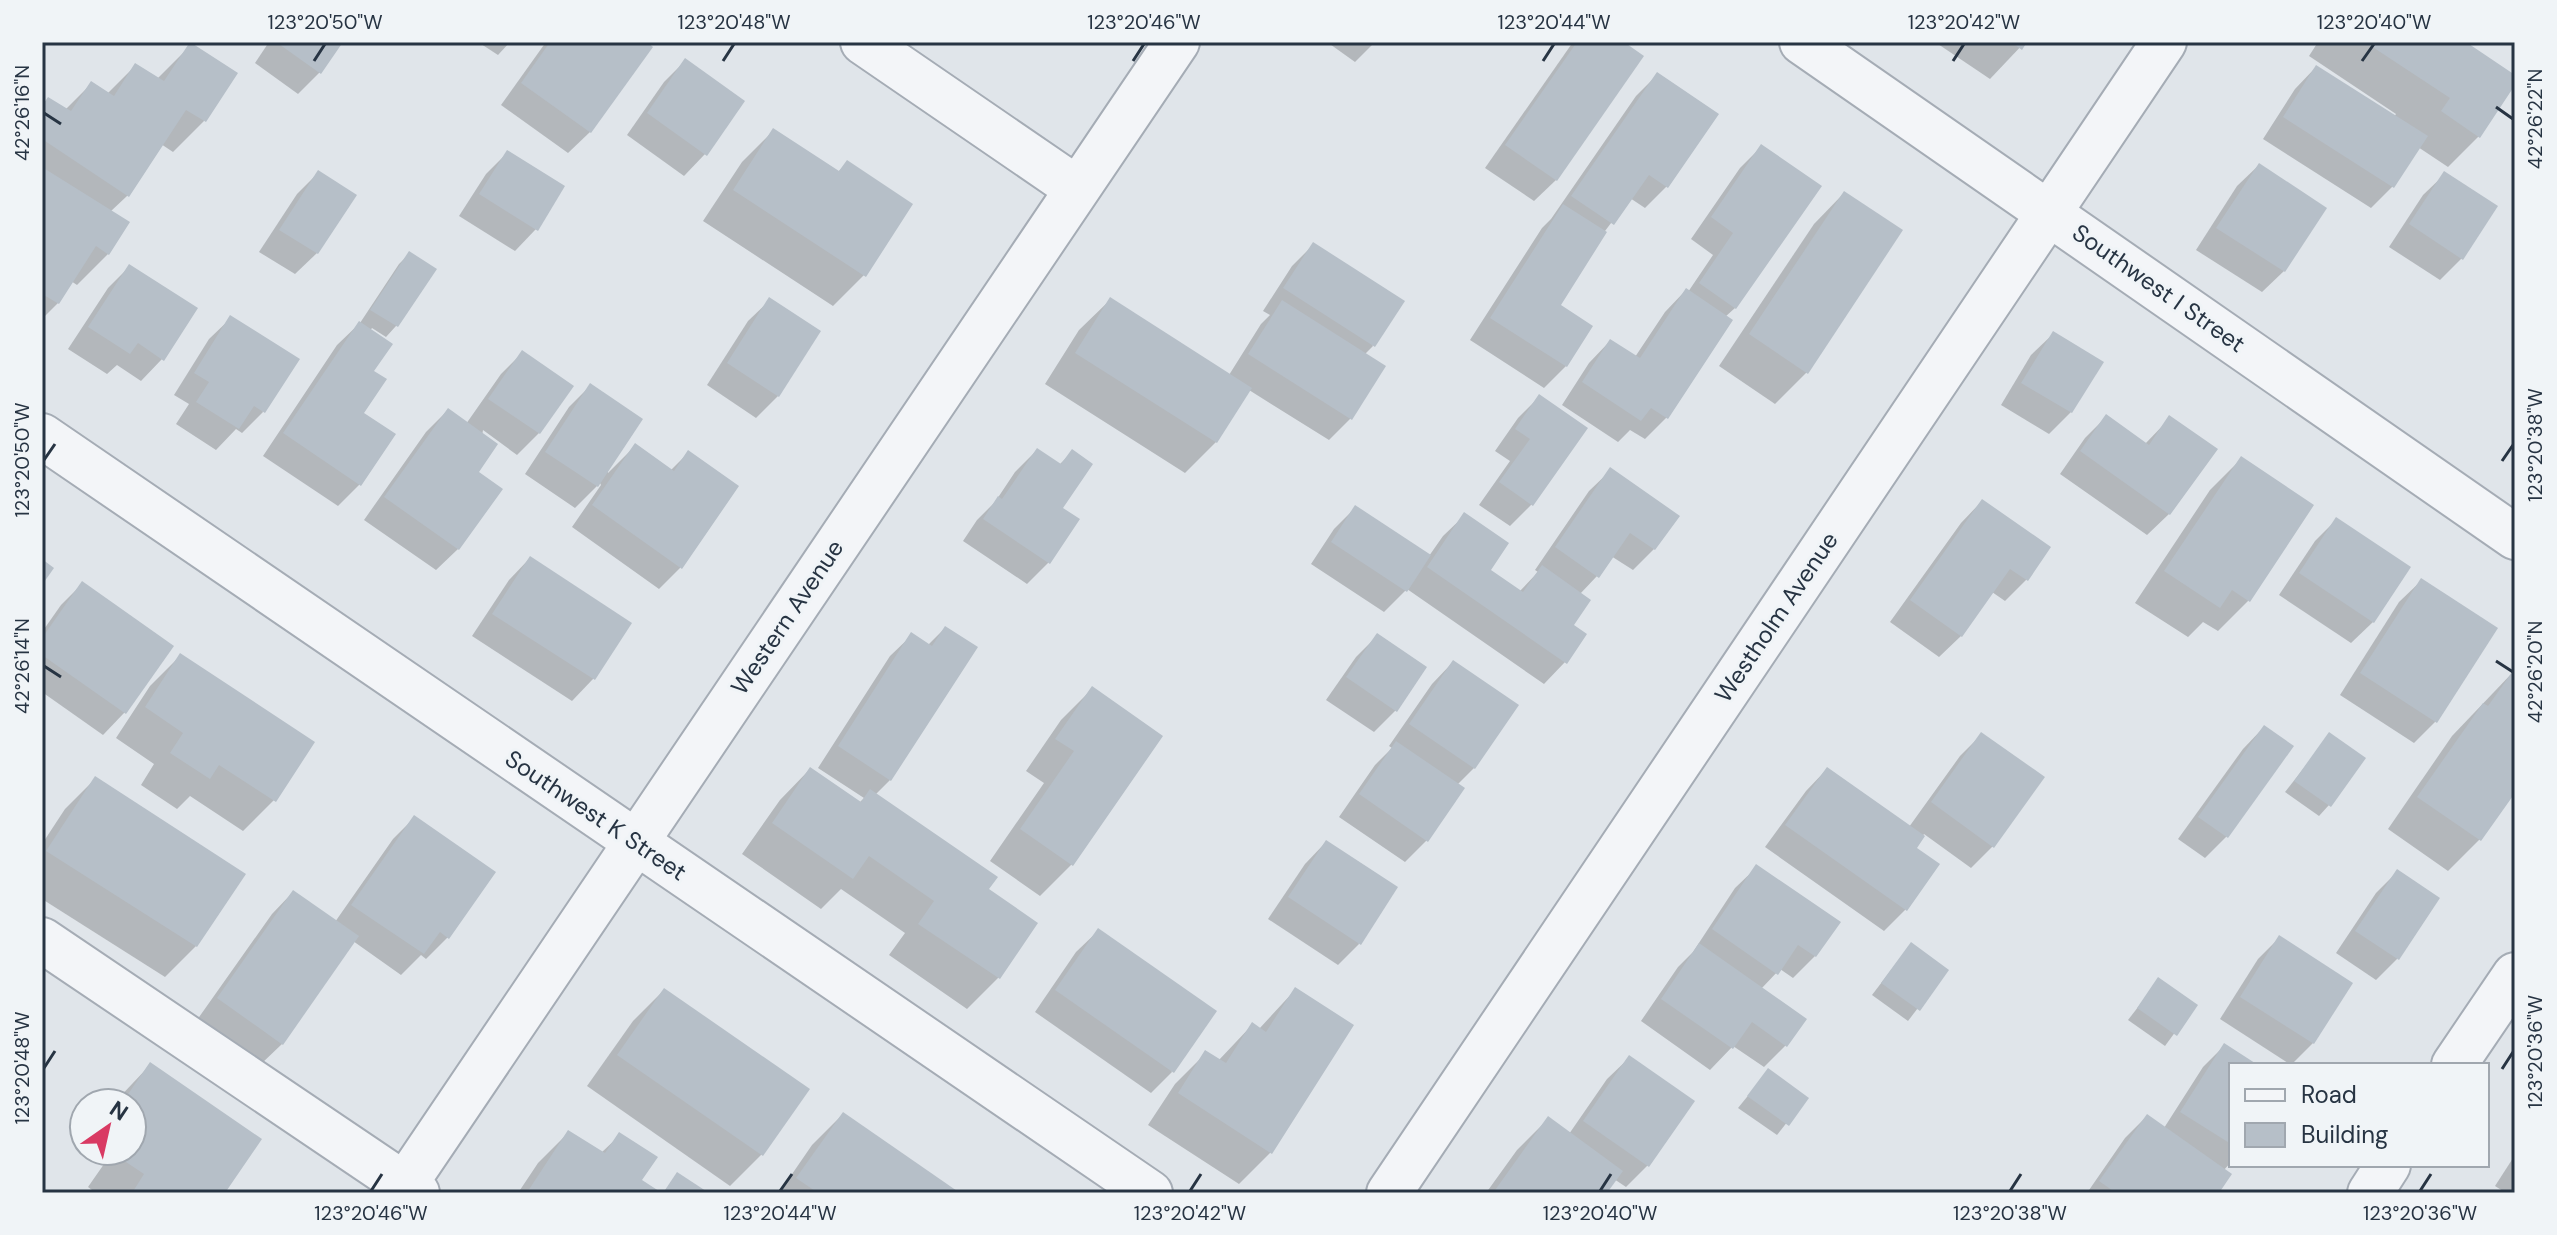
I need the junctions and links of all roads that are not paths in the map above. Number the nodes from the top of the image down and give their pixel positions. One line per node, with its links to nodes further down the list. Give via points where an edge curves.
1 (863, 42): 5 (street)
2 (1177, 42): 5 (street, Western Avenue)
3 (1802, 42): 6 (street, Southwest I Street)
4 (2164, 42): 6 (street, Westholm Avenue)
5 (1076, 188): 9 (street, Western Avenue)
6 (2049, 211): 8 (street, Southwest I Street); 16 (street, Westholm Avenue)
7 (42, 436): 9 (street, Southwest K Street)
8 (2515, 537)
9 (636, 843): 14 (street, Western Avenue); 15 (street, Southwest K Street)
10 (42, 940): 14 (street)
11 (2515, 975): 12 (street)
12 (2455, 1063)
13 (2387, 1167): 17 (street)
14 (407, 1190)
15 (1150, 1193)
16 (1389, 1193)
17 (2370, 1193)

